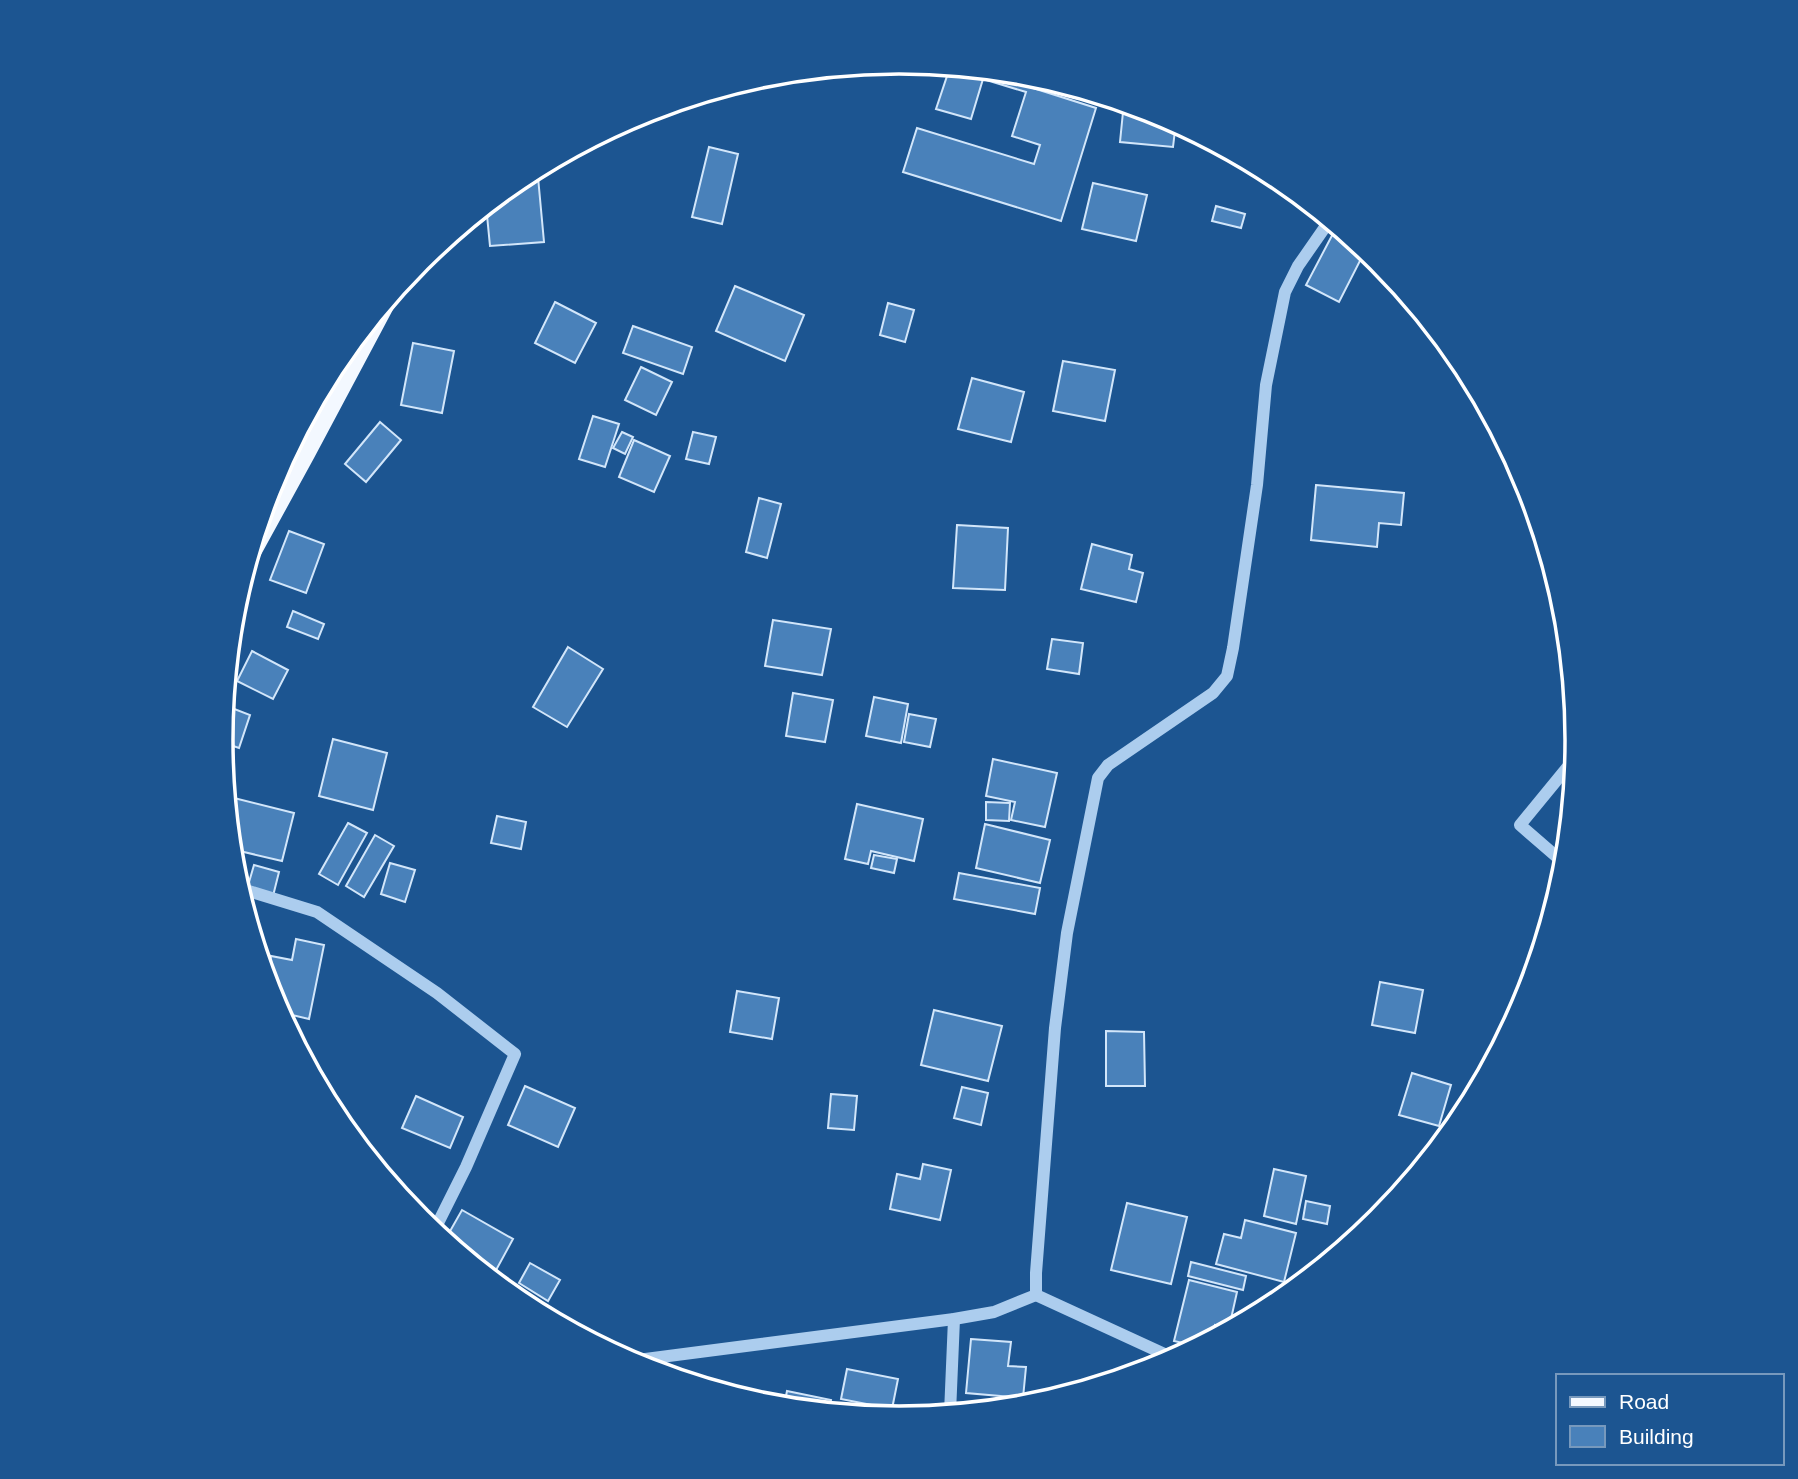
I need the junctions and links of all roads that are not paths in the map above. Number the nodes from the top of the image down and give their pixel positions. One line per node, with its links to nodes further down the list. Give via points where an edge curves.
1 (1325, 228): 8 (street, via 1285,292 1266,385 1257,485 1227,676 1213,693 1108,765 1098,778 1055,1028)
2 (364, 343): 3 (main road)
3 (270, 519)
4 (1564, 771): 5 (street, via 1520,825)
5 (1554, 855)
6 (251, 892): 7 (street, via 317,912 437,993 515,1054)
7 (439, 1220)
8 (1036, 1295): 9 (street, via 994,1312); 10 (street)
9 (954, 1319): 11 (street); 12 (street)
10 (1160, 1352)
11 (652, 1358)
12 (950, 1403)

